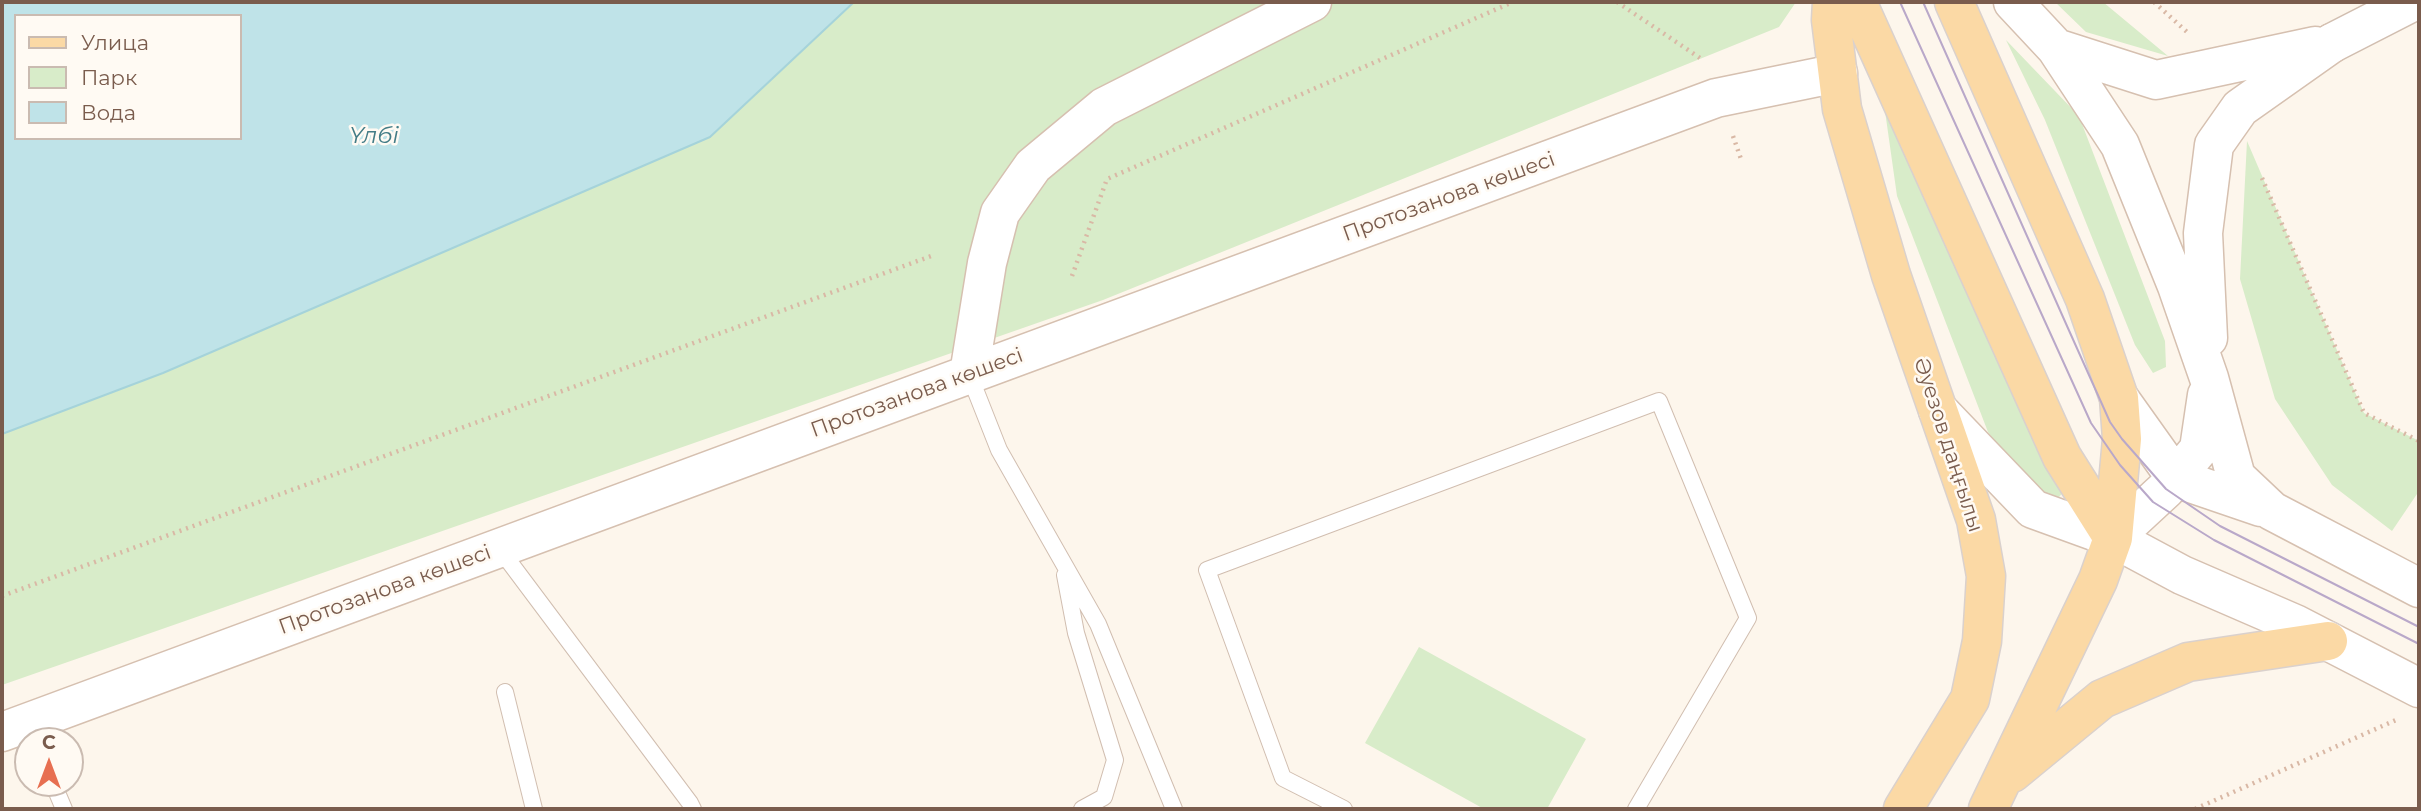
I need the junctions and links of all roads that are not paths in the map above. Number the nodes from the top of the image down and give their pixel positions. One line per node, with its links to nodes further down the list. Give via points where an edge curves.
1 (1312, 2): 10 (main road, via 1104,107 1033,166 1000,213)
2 (1832, 2): 9 (main road, Әуезов даңғылы)
3 (1857, 2): 16 (main road, via 2062,457)
4 (1954, 2): 12 (main road, via 2085,299)
5 (2013, 2): 8 (main road)
6 (2412, 2): 7 (main road)
7 (2332, 43): 8 (main road, via 2156,80); 11 (main road, via 2241,108 2214,145 2203,233)
8 (2056, 48): 11 (main road, via 2120,145)
9 (1838, 74): 10 (main road, Протозанова көшесі, via 1717,98); 13 (main road, Әуезов даңғылы, via 1842,109 1891,275)
10 (969, 374): 17 (main road, Протозанова көшесі); 18 (lane, via 999,450)
11 (2209, 378): 14 (main road, via 2199,449); 15 (main road, via 2236,477)
12 (2119, 398): 14 (main road); 16 (main road, via 2122,439)
13 (1938, 410): 16 (main road, via 2034,509); 31 (main road, Әуезов даңғылы, via 1976,520 1986,576 1982,641 1970,699)
14 (2176, 478): 15 (main road); 16 (main road)
15 (2272, 511): 19 (main road)
16 (2113, 538): 20 (main road, via 2182,576); 24 (main road, via 2098,580)
17 (499, 548): 23 (main road, Протозанова көшесі); 26 (lane)
18 (1063, 563): 27 (lane, via 1076,633 1115,760 1104,797); 28 (lane, via 1098,624)
19 (2419, 588)
20 (2311, 633): 22 (main road); 24 (main road, via 2188,662 2102,699)
21 (505, 692): 25 (lane)
22 (2409, 703)
23 (35, 727)
24 (1995, 795)
25 (534, 809)
26 (693, 809)
27 (1082, 809)
28 (1174, 809)
29 (1344, 809): 30 (lane, via 1283,778 1207,570 1659,401 1748,618)
30 (1636, 809)
31 (1903, 809)

